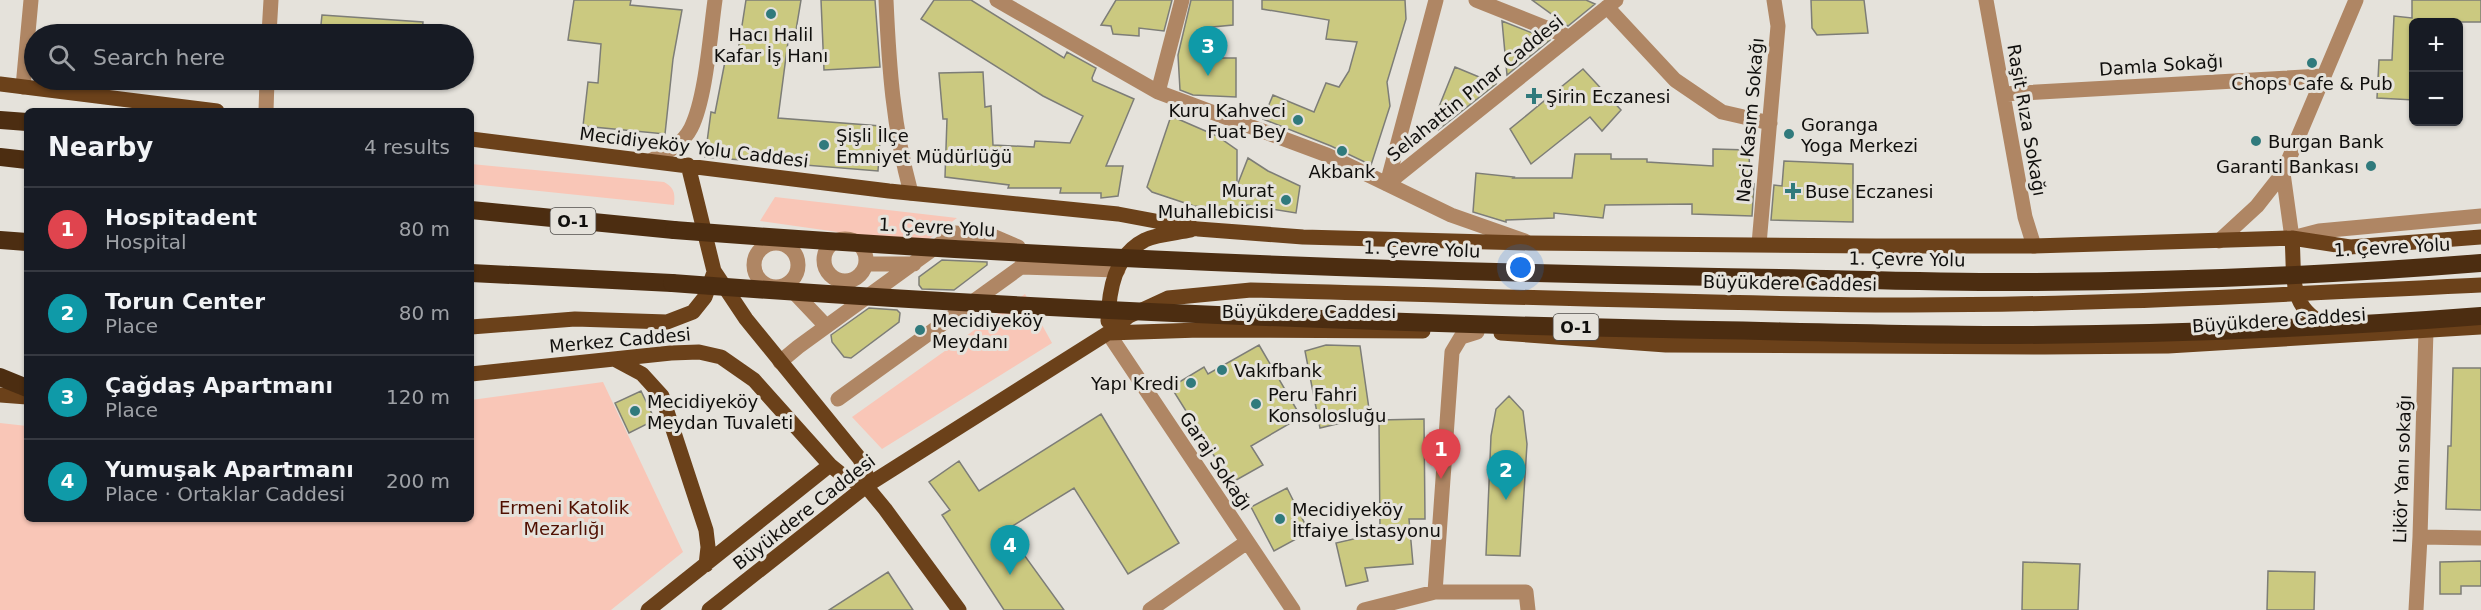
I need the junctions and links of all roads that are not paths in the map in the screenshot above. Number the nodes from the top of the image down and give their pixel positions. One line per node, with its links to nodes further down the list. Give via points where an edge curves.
1 (31, 0): 13 (street)
2 (270, 0): 14 (street)
3 (715, 0): 32 (street, via 700,99 690,129 670,151)
4 (886, 0): 36 (street, via 895,123)
5 (1182, 0): 22 (street)
6 (1436, 0): 35 (street)
7 (1476, 0): 15 (street)
8 (1774, 0): 28 (street, Naci Kasım Sokağı, via 1778,26)
9 (1986, 0): 23 (street, Raşit Rıza Sokağı)
10 (2356, 0): 16 (street)
11 (1000, 1): 22 (street)
12 (1611, 4): 15 (street, Selahattin Pınar Caddesi); 28 (street, via 1675,80 1722,112)
13 (31, 24)
14 (269, 24)
15 (1569, 38): 35 (street, Selahattin Pınar Caddesi)
16 (2322, 76): 23 (street, Damla Sokağı); 34 (street)
17 (24, 77): 19 (street)
18 (0, 84): 19 (main road)
19 (22, 87)
20 (46, 90): 24 (main road)
21 (267, 90): 25 (street)
22 (1158, 92): 35 (street, via 1327,155)
23 (2003, 94): 47 (street, Raşit Rıza Sokağı, via 2025,217)
24 (193, 108)
25 (266, 108)
26 (0, 120): 27 (highway)
27 (24, 122)
28 (1770, 123): 46 (street, Naci Kasım Sokağı)
29 (474, 139): 32 (main road, Mecidiyeköy Yolu Caddesi)
30 (0, 157): 31 (highway)
31 (24, 160)
32 (652, 160): 33 (main road, Mecidiyeköy Yolu Caddesi)
33 (688, 165): 36 (main road, Mecidiyeköy Yolu Caddesi); 53 (main road)
34 (2283, 173): 41 (street); 43 (street, via 2256,206)
35 (1387, 184): 45 (street, via 1451,216)
36 (911, 193): 39 (main road, Mecidiyeköy Yolu Caddesi, via 1118,214)
37 (474, 210): 48 (highway, 1. Çevre Yolu / O-1, bridge, via 847,243 1272,265 1550,274 2036,282)
38 (2481, 216): 41 (street, via 2319,231)
39 (1198, 229): 45 (main road, via 1303,237); 52 (main road, via 1146,239 1129,251)
40 (2481, 237): 41 (main road, via 2350,247)
41 (2292, 238): 43 (main road); 57 (main road)
42 (0, 240): 44 (highway)
43 (2218, 241): 47 (main road)
44 (24, 242)
45 (1529, 243): 46 (main road)
46 (1759, 244): 47 (main road)
47 (2034, 246)
48 (2481, 263)
49 (866, 264): 50 (street)
50 (914, 264): 51 (street, via 955,233 990,236 1018,247); 59 (street)
51 (1021, 267): 52 (street); 73 (street)
52 (1118, 270): 64 (main road, via 1109,293)
53 (714, 271): 60 (main road, via 710,288 693,312 667,322 575,319); 67 (main road)
54 (474, 273): 58 (highway, O-1, bridge, via 1049,308 1360,321 1783,331 2159,333)
55 (786, 284): 59 (street)
56 (2481, 285): 57 (main road, Büyükdere Caddesi)
57 (2296, 295): 64 (main road, Büyükdere Caddesi, via 1888,305 1251,290 1168,298 1129,316); 65 (main road, via 2300,306 2318,322)
58 (2481, 316)
59 (826, 326): 67 (street)
60 (474, 327)
61 (2481, 327): 62 (main road, Büyükdere Caddesi)
62 (2426, 330): 65 (main road, Büyükdere Caddesi); 76 (street, Likör Yanı sokağı)
63 (1477, 332): 64 (main road, Büyükdere Caddesi); 65 (main road, Büyükdere Caddesi, via 1666,345 2033,347 2168,346); 80 (street, via 1461,337 1452,352)
64 (1108, 333): 75 (main road, Büyükdere Caddesi); 78 (street, Garaj Sokağı)
65 (2359, 334)
66 (614, 359): 68 (main road, Merkez Caddesi); 74 (main road, Merkez Caddesi, via 689,352 721,357 754,380); 79 (main road, via 642,374 662,396 706,530)
67 (780, 362): 75 (main road, via 860,459)
68 (474, 375)
69 (0, 377): 70 (highway)
70 (24, 387)
71 (0, 395): 72 (main road)
72 (24, 397)
73 (838, 399)
74 (830, 465): 75 (main road, Merkez Caddesi, via 846,478); 79 (main road, Büyükdere Caddesi)
75 (866, 486): 82 (main road, Büyükdere Caddesi); 83 (main road)
76 (2420, 537): 77 (street); 88 (street, Likör Yanı sokağı)
77 (2481, 538)
78 (1247, 542): 84 (street); 85 (street, Garaj Sokağı)
79 (706, 565): 81 (main road, Büyükdere Caddesi)
80 (1435, 592): 86 (street); 87 (street, via 1526,592)
81 (648, 610)
82 (710, 610)
83 (959, 610)
84 (1150, 610)
85 (1293, 610)
86 (1364, 610)
87 (1528, 610)
88 (2416, 610)

